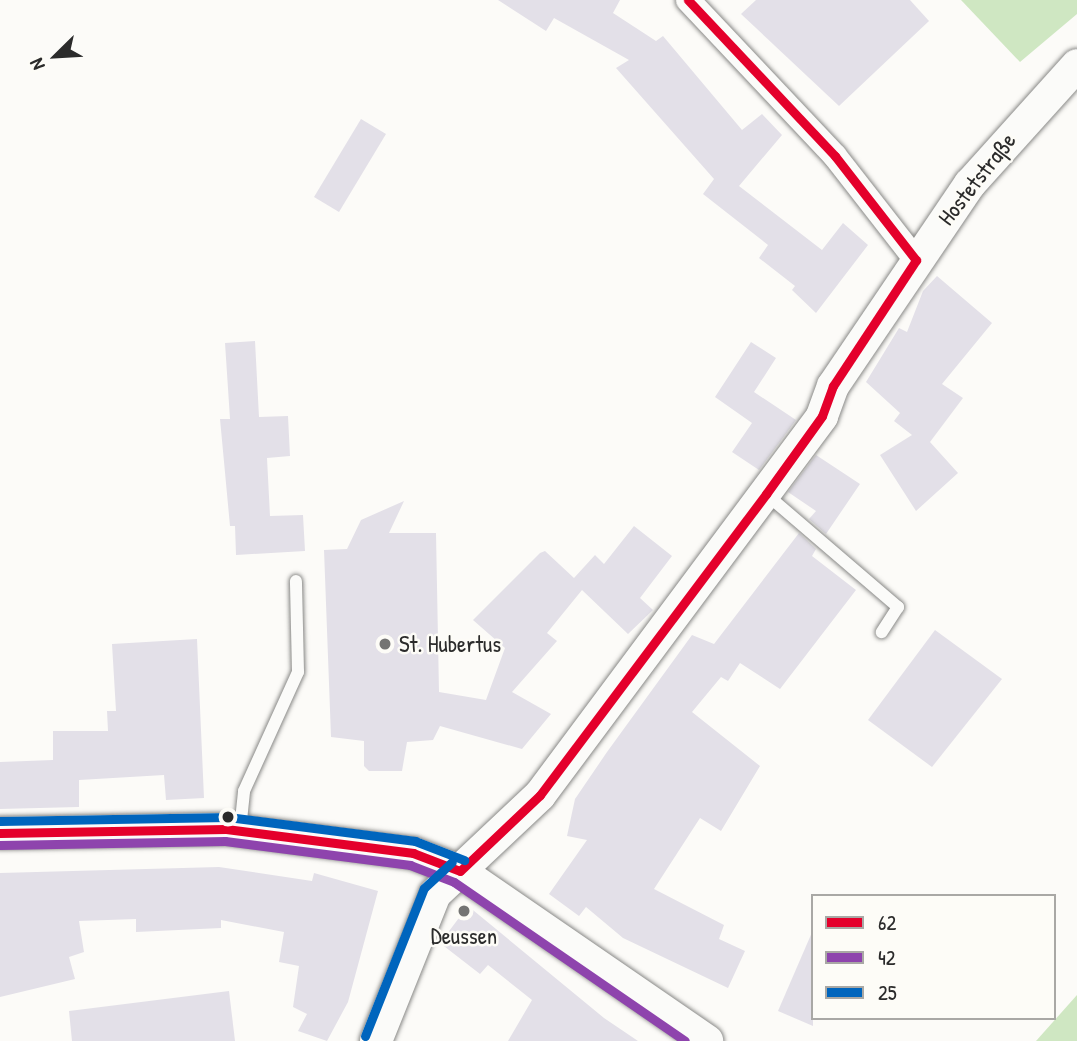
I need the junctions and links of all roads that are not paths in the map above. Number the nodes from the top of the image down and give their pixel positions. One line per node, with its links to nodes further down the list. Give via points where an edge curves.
1 (688, 0): 3 (street, via 835,156)
2 (1077, 65): 3 (street, Hostetstraße, via 970,184)
3 (916, 260): 4 (street, Hostetstraße, via 833,386 822,416)
4 (766, 494): 6 (lane, via 898,607); 9 (street, Hostetstraße, via 540,795)
5 (296, 580): 7 (lane, via 298,672 244,791)
6 (882, 632)
7 (240, 830): 8 (street); 9 (street, via 413,853)
8 (0, 833)
9 (460, 872): 10 (street, Hostetstraße, via 435,894); 11 (street)
10 (376, 1041)
11 (707, 1041)

